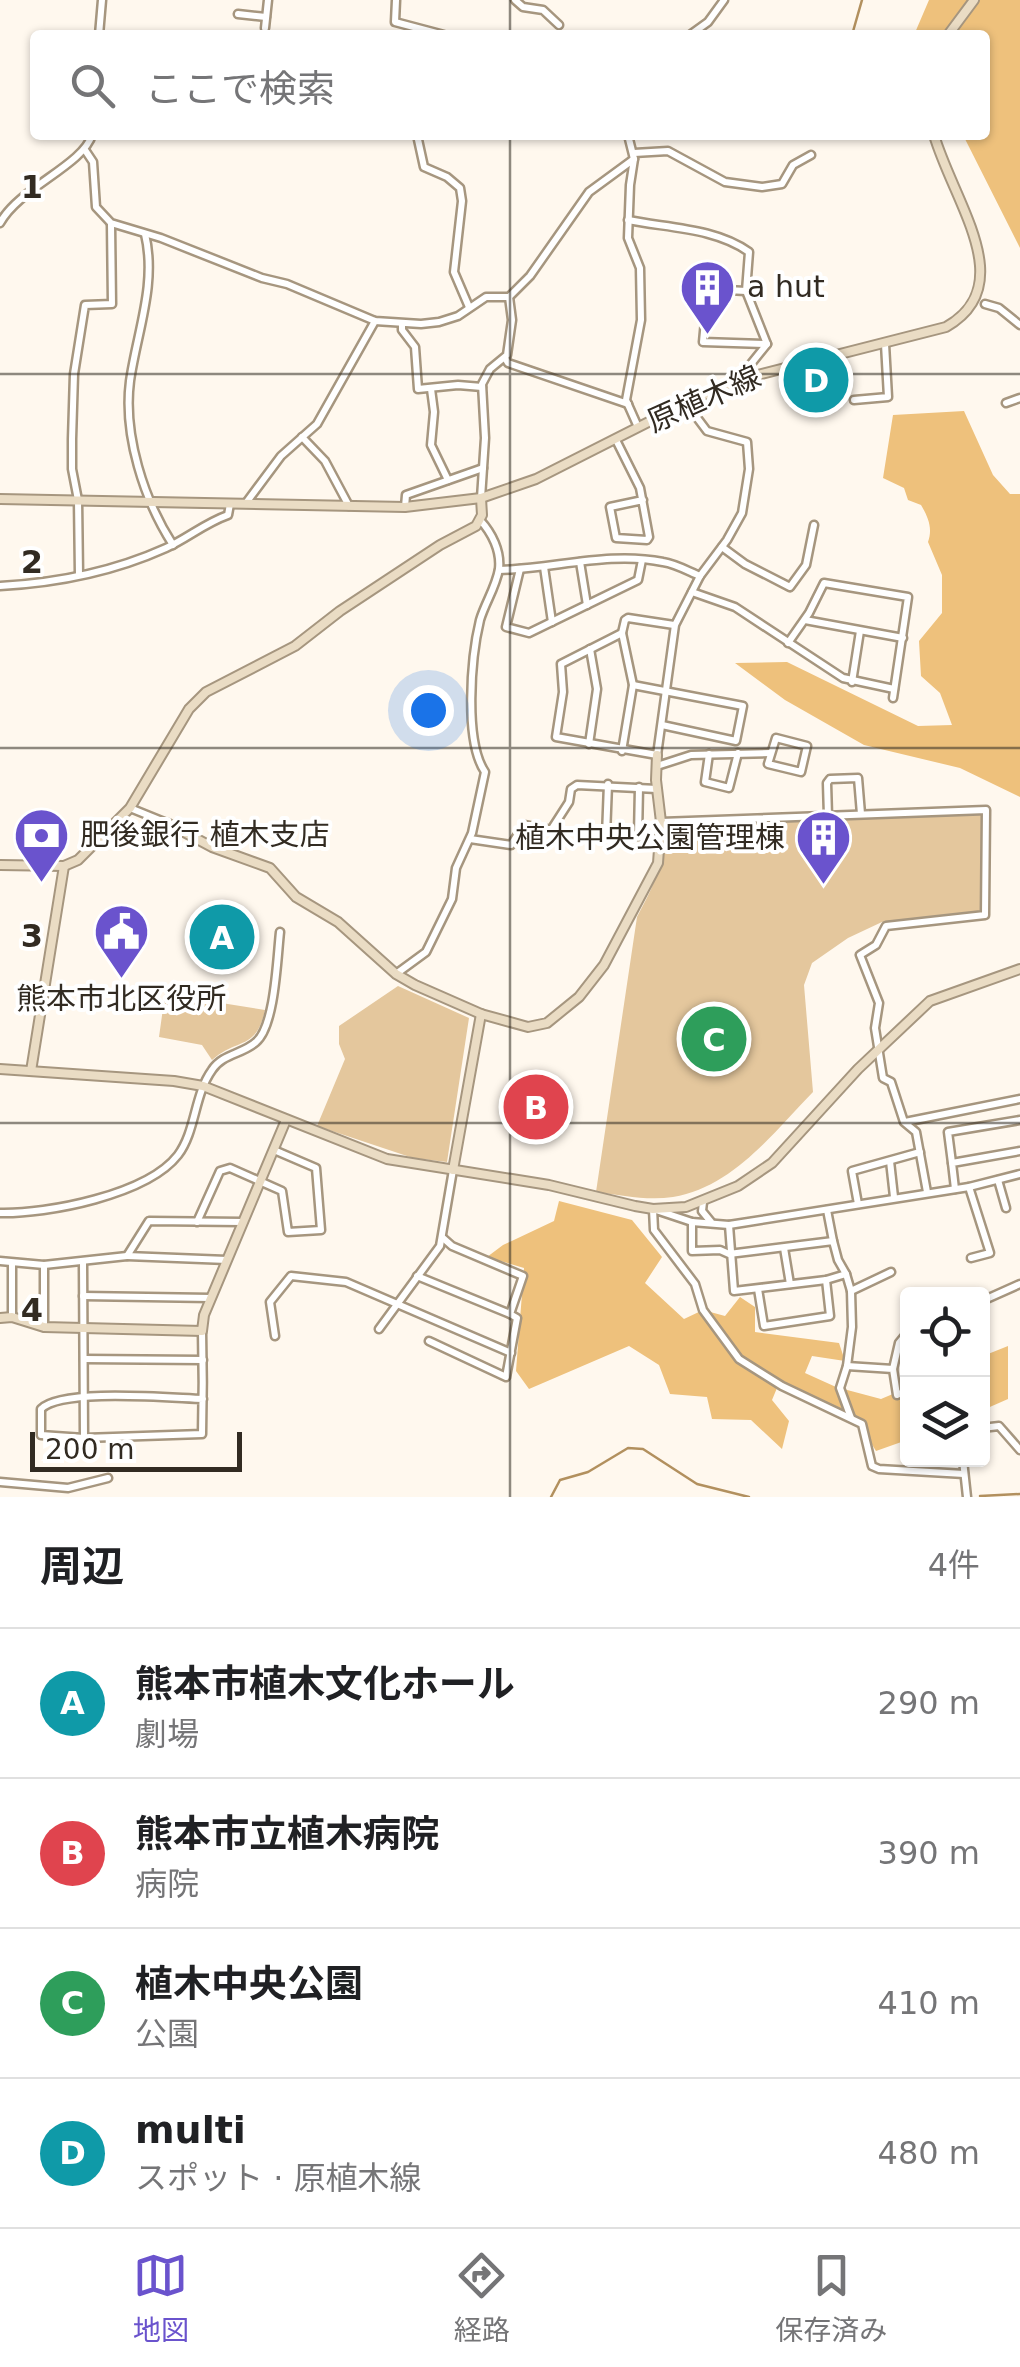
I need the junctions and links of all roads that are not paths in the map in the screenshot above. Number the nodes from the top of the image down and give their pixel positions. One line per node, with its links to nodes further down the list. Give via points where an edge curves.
1 (102, 0): 11 (street)
2 (268, 0): 8 (street)
3 (396, 0): 12 (street, via 394,22)
4 (515, 0): 9 (street, via 544,10)
5 (724, 0): 13 (street)
6 (974, 0): 14 (street)
7 (238, 14): 8 (street)
8 (266, 17): 10 (street)
9 (559, 25)
10 (265, 28)
11 (99, 30)
12 (425, 30)
13 (697, 30)
14 (952, 30)
15 (90, 140): 19 (street)
16 (418, 140): 31 (street, via 424,167 460,188 454,272)
17 (629, 140): 21 (street)
18 (936, 140): 26 (street)
19 (85, 150): 23 (street, via 20,197); 24 (street, via 93,162 96,206)
20 (811, 155): 21 (street, via 793,165 782,184 762,188 725,182 668,151)
21 (634, 156): 22 (street); 29 (street, via 589,192)
22 (628, 220): 28 (street, via 737,243 749,252); 45 (street, via 640,268 640,320)
23 (0, 223)
24 (112, 223): 25 (street); 53 (street, via 112,304 85,305 74,374 72,469)
25 (144, 234): 32 (street); 55 (street, via 148,281 129,409)
26 (987, 244)
27 (992, 288): 30 (street)
28 (746, 290): 35 (street); 35 (street, via 708,288 703,342)
29 (509, 298): 31 (street, via 491,296); 37 (street)
30 (985, 304): 34 (street); 36 (street, 原植木線, via 946,328)
31 (469, 307): 33 (street, via 438,322)
32 (375, 321): 33 (street); 47 (street, via 317,424)
33 (402, 324): 40 (street, via 415,347 417,387)
34 (1020, 325)
35 (768, 344): 38 (street)
36 (885, 344): 38 (street, 原植木線); 42 (street, via 888,397)
37 (505, 358): 39 (street); 45 (street)
38 (738, 380): 43 (street, 原植木線)
39 (482, 387): 40 (street); 49 (street)
40 (431, 389): 50 (street, via 432,445)
41 (1020, 398): 44 (street)
42 (854, 400)
43 (686, 403): 46 (street, 原植木線); 63 (street, via 707,430 747,442 742,512)
44 (1006, 403)
45 (628, 404): 46 (street)
46 (639, 428): 48 (street, 原植木線)
47 (302, 438): 57 (street); 58 (street, via 325,461)
48 (616, 440): 51 (street, 原植木線); 54 (street)
49 (482, 468): 50 (street); 51 (street)
50 (448, 480): 59 (street, via 406,495)
51 (482, 498): 59 (street, 原植木線); 60 (street)
52 (0, 499): 53 (street, 原植木線)
53 (78, 500): 55 (street, 原植木線); 69 (street)
54 (643, 500): 54 (street, via 648,539 616,538 610,507)
55 (151, 502): 56 (street, 原植木線); 62 (street)
56 (230, 504): 57 (street, 原植木線); 62 (street, via 228,515)
57 (246, 504): 58 (street, 原植木線)
58 (349, 506): 59 (street, 原植木線)
59 (405, 507)
60 (480, 520): 67 (street, via 498,550); 97 (street, via 296,646 206,692)
61 (814, 525): 63 (street, via 806,565 790,587)
62 (173, 545): 69 (street)
63 (722, 547): 70 (street)
64 (642, 560): 65 (street); 70 (street); 73 (street, via 638,580)
65 (580, 562): 66 (street); 73 (street)
66 (544, 567): 68 (street); 75 (street)
67 (499, 570): 68 (street); 102 (street, via 480,622 471,695 478,762 485,772)
68 (520, 570): 75 (street, via 508,629 529,633)
69 (79, 575): 71 (street)
70 (700, 576): 72 (street)
71 (0, 586)
72 (692, 592): 76 (street); 80 (street, via 735,607)
73 (587, 605): 75 (street)
74 (805, 620): 77 (street); 79 (street, via 824,582 904,596 909,600); 80 (street)
75 (552, 622)
76 (675, 626): 78 (street, via 626,618); 84 (street)
77 (860, 631): 79 (street); 82 (street)
78 (622, 633): 81 (street); 83 (street)
79 (903, 638): 82 (street, via 894,694)
80 (788, 643): 82 (street)
81 (590, 649): 87 (street, via 598,689); 87 (street, via 561,664 556,735)
82 (852, 682)
83 (633, 684): 84 (street); 88 (street)
84 (667, 690): 85 (street); 86 (street, via 741,705)
85 (662, 725): 86 (street); 92 (street)
86 (736, 741): 89 (street)
87 (589, 744): 88 (street)
88 (622, 750): 92 (street)
89 (736, 753): 90 (street); 91 (street); 91 (street, via 729,788 705,782)
90 (770, 753): 90 (street, via 770,766 799,774 807,746 776,738)
91 (709, 754): 93 (street)
92 (658, 755): 93 (street)
93 (658, 766): 96 (street)
94 (608, 784): 95 (street); 95 (street, via 606,836 638,836); 102 (street, via 572,787 552,830 523,825 510,845)
95 (638, 787): 96 (street)
96 (657, 788): 100 (street)
97 (130, 808): 101 (street); 104 (street)
98 (861, 814): 99 (street); 99 (street, via 858,778 830,779); 109 (street, via 986,810 985,916 886,926 876,945 860,955 879,1002)
99 (828, 816): 100 (street)
100 (661, 822): 108 (street, via 658,863 580,998 547,1023 528,1028)
101 (167, 823): 107 (street, via 270,868 296,897 338,922)
102 (470, 839): 107 (street, via 426,952)
103 (0, 865): 104 (street)
104 (64, 866): 111 (street)
105 (280, 932): 112 (street, via 263,1036 213,1067)
106 (1020, 969): 109 (street, via 930,1000)
107 (396, 974): 108 (street)
108 (482, 1014): 122 (street)
109 (877, 1049): 116 (street); 130 (street, via 772,1163)
110 (0, 1068): 111 (street)
111 (31, 1071): 112 (street)
112 (203, 1086): 114 (street); 135 (street, via 178,1154 166,1165 82,1203)
113 (1020, 1099): 116 (street)
114 (286, 1120): 117 (street); 122 (street, via 387,1159)
115 (1020, 1120): 121 (street, via 948,1132)
116 (904, 1122): 119 (street, via 916,1132)
117 (274, 1150): 125 (street); 125 (street, via 316,1168 321,1230 288,1232 282,1191)
118 (1020, 1151): 121 (street)
119 (920, 1152): 120 (street); 128 (street)
120 (890, 1161): 129 (street); 131 (street, via 852,1171)
121 (952, 1163): 127 (street)
122 (454, 1170): 132 (street); 141 (street)
123 (1020, 1174): 124 (street)
124 (998, 1180): 126 (street); 133 (street)
125 (260, 1181): 136 (street, via 222,1168); 137 (street)
126 (969, 1187): 127 (street); 146 (street, via 990,1252)
127 (955, 1189): 128 (street)
128 (927, 1192): 129 (street)
129 (894, 1198): 131 (street)
130 (703, 1202): 132 (street); 139 (street)
131 (858, 1204): 134 (street)
132 (653, 1208): 138 (street); 182 (street, via 654,1230 739,1359)
133 (1006, 1208)
134 (827, 1210): 140 (street); 142 (street)
135 (0, 1213)
136 (198, 1222): 137 (street); 145 (street, via 149,1221)
137 (243, 1222): 147 (street)
138 (692, 1222): 139 (street); 144 (street, via 692,1251)
139 (712, 1224): 140 (street)
140 (729, 1225): 144 (street)
141 (443, 1238): 154 (street); 164 (street, via 524,1276)
142 (833, 1241): 143 (street); 153 (street)
143 (784, 1248): 144 (street); 156 (street)
144 (729, 1254): 158 (street, via 734,1292)
145 (127, 1256): 147 (street); 150 (street)
146 (970, 1258)
147 (227, 1260): 162 (street)
148 (0, 1262): 149 (street)
149 (12, 1262): 151 (street); 166 (street)
150 (83, 1262): 151 (street); 160 (street)
151 (44, 1266): 167 (street)
152 (892, 1272): 159 (street)
153 (846, 1274): 155 (street); 159 (street)
154 (417, 1276): 163 (street); 164 (street)
155 (826, 1280): 156 (street); 158 (street, via 830,1316 764,1326)
156 (790, 1284): 158 (street)
157 (1020, 1284): 161 (street)
158 (758, 1288)
159 (851, 1290): 177 (street)
160 (83, 1296): 162 (street); 168 (street)
161 (990, 1297)
162 (211, 1298): 170 (street)
163 (395, 1306): 169 (street); 171 (street, via 346,1282 291,1276 270,1302); 174 (street)
164 (510, 1314): 174 (street, via 518,1318)
165 (0, 1318): 166 (street)
166 (12, 1318): 167 (street)
167 (44, 1327): 168 (street)
168 (82, 1328): 170 (street); 175 (street)
169 (379, 1329)
170 (202, 1331): 176 (street)
171 (275, 1336)
172 (430, 1341): 174 (street, via 506,1376)
173 (900, 1343): 178 (street)
174 (511, 1354)
175 (84, 1359): 176 (street); 180 (street)
176 (203, 1360): 181 (street)
177 (847, 1366): 178 (street); 182 (street, via 840,1388)
178 (893, 1369): 179 (street)
179 (900, 1394)
180 (84, 1396): 181 (street); 184 (street); 184 (street, via 48,1402 41,1409 41,1435)
181 (203, 1399): 184 (street, via 202,1434)
182 (851, 1418): 187 (street, via 862,1424 872,1466)
183 (990, 1427): 185 (street, via 1000,1426)
184 (84, 1438)
185 (1020, 1450)
186 (964, 1467): 187 (street)
187 (964, 1474): 193 (street)
188 (108, 1478): 191 (street)
189 (0, 1482): 190 (street)
190 (32, 1486): 191 (street); 192 (street)
191 (71, 1493)
192 (33, 1497)
193 (967, 1497)

